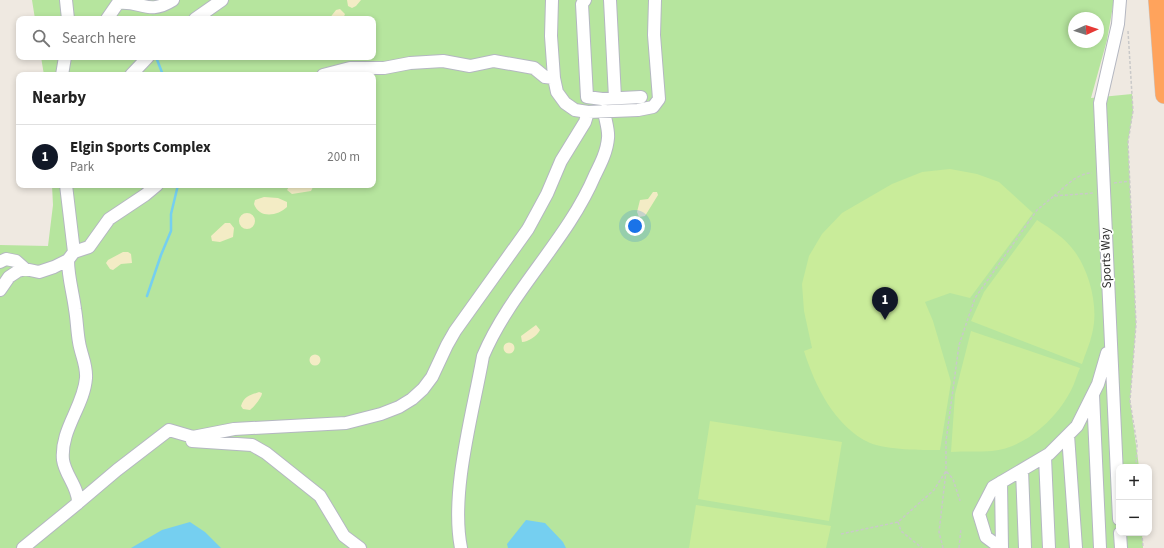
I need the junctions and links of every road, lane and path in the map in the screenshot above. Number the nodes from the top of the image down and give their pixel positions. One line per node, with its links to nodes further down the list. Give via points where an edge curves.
1 (66, 0): 10 (street)
2 (173, 0): 11 (street, via 154,7 128,0 118,3)
3 (222, 0): 12 (street)
4 (552, 0): 19 (street)
5 (585, 0): 22 (street, via 582,4 587,97)
6 (610, 0): 22 (street)
7 (655, 0): 23 (street, via 654,36 659,99 652,107)
8 (1120, 0): 26 (street, Sports Way, via 1118,24 1100,103)
9 (1157, 2): 20 (highway)
10 (68, 16)
11 (109, 16)
12 (199, 16)
13 (1128, 29): 25 (path, via 1133,111 1128,142)
14 (65, 60): 16 (street)
15 (145, 60): 17 (street)
16 (63, 72)
17 (134, 72)
18 (335, 72): 19 (street, via 350,68 384,68 443,61 470,66 494,61 534,68 546,77)
19 (554, 78): 24 (street, via 557,92 564,103 575,110)
20 (1164, 95)
21 (641, 97): 22 (street)
22 (615, 98)
23 (604, 111): 24 (street); 55 (street, via 609,136 602,162 584,200 508,310 483,356 460,489 458,535)
24 (588, 112): 36 (street, via 528,230 455,331 432,377 412,399 381,414 346,423 234,429 194,437)
25 (1130, 181): 26 (path); 39 (path, via 1136,324 1130,401 1137,445)
26 (1103, 183): 29 (path); 29 (path, via 1088,173 1072,180); 34 (street, Sports Way)
27 (66, 188): 30 (street)
28 (153, 188): 30 (street, via 109,219 89,247)
29 (1054, 196): 40 (path, via 1037,210 975,298 959,345 946,441)
30 (64, 261): 32 (street, via 39,272); 43 (street, via 79,342 86,364 86,379 64,448 63,461)
31 (0, 262): 32 (street, via 6,259 16,261)
32 (25, 269): 33 (street, via 9,277)
33 (0, 290)
34 (1110, 345): 35 (street); 45 (street, Sports Way)
35 (1093, 394): 37 (street, via 1077,426); 63 (street)
36 (178, 433): 44 (street, via 169,430); 54 (street, via 192,441 252,445 266,453 320,496 344,536)
37 (1068, 435): 38 (street); 62 (street)
38 (1045, 457): 41 (street); 61 (street)
39 (1136, 464)
40 (946, 470): 46 (path, via 953,479); 48 (path, via 934,490); 57 (path, via 939,532)
41 (1022, 470): 42 (street); 60 (street)
42 (1001, 482): 59 (street); 59 (street, via 993,487 979,514 986,537)
43 (75, 489): 44 (street); 47 (street, via 79,498)
44 (88, 494): 47 (street)
45 (1118, 500)
46 (960, 501)
47 (78, 503): 53 (street)
48 (898, 522): 50 (path); 56 (path, via 901,531)
49 (961, 528): 58 (path)
50 (841, 534)
51 (1120, 536): 64 (street)
52 (1142, 536): 65 (path)
53 (23, 548)
54 (360, 548)
55 (461, 548)
56 (922, 548)
57 (943, 548)
58 (959, 548)
59 (1002, 548)
60 (1025, 548)
61 (1048, 548)
62 (1076, 548)
63 (1100, 548)
64 (1120, 548)
65 (1143, 548)

